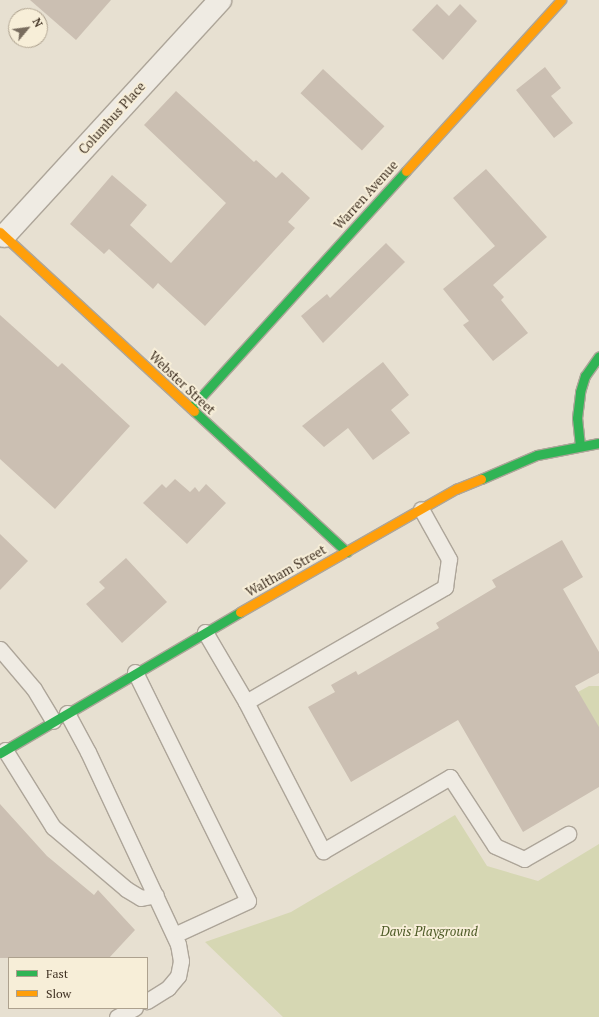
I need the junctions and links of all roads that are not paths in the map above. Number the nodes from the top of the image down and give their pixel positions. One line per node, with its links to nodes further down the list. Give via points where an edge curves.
1 (220, 0): 3 (street, Columbus Place)
2 (560, 0): 5 (street, Warren Avenue)
3 (2, 234): 5 (street, Webster Street)
4 (599, 356): 7 (street, via 585,376 580,392 577,418)
5 (190, 408): 9 (street, Webster Street)
6 (599, 443): 7 (street, Waltham Street)
7 (580, 446): 8 (street, Waltham Street, via 537,455 497,470)
8 (421, 509): 9 (street, Waltham Street); 13 (lane, via 449,559 445,587)
9 (347, 552): 10 (street, Waltham Street)
10 (205, 632): 12 (street, Waltham Street); 13 (lane)
11 (0, 649): 15 (lane, via 34,689)
12 (135, 672): 14 (street, Waltham Street); 19 (lane, via 248,901)
13 (246, 702): 17 (lane, via 323,851 450,777 495,846 524,859)
14 (67, 713): 15 (street, Waltham Street); 18 (lane)
15 (53, 721): 16 (street, Waltham Street)
16 (2, 752): 18 (lane, via 53,827 126,889 141,898)
17 (568, 834)
18 (156, 895): 19 (lane)
19 (174, 935): 20 (lane, via 181,961 178,976 168,988)
20 (148, 1000)
21 (132, 1009): 22 (lane)
22 (118, 1017)

